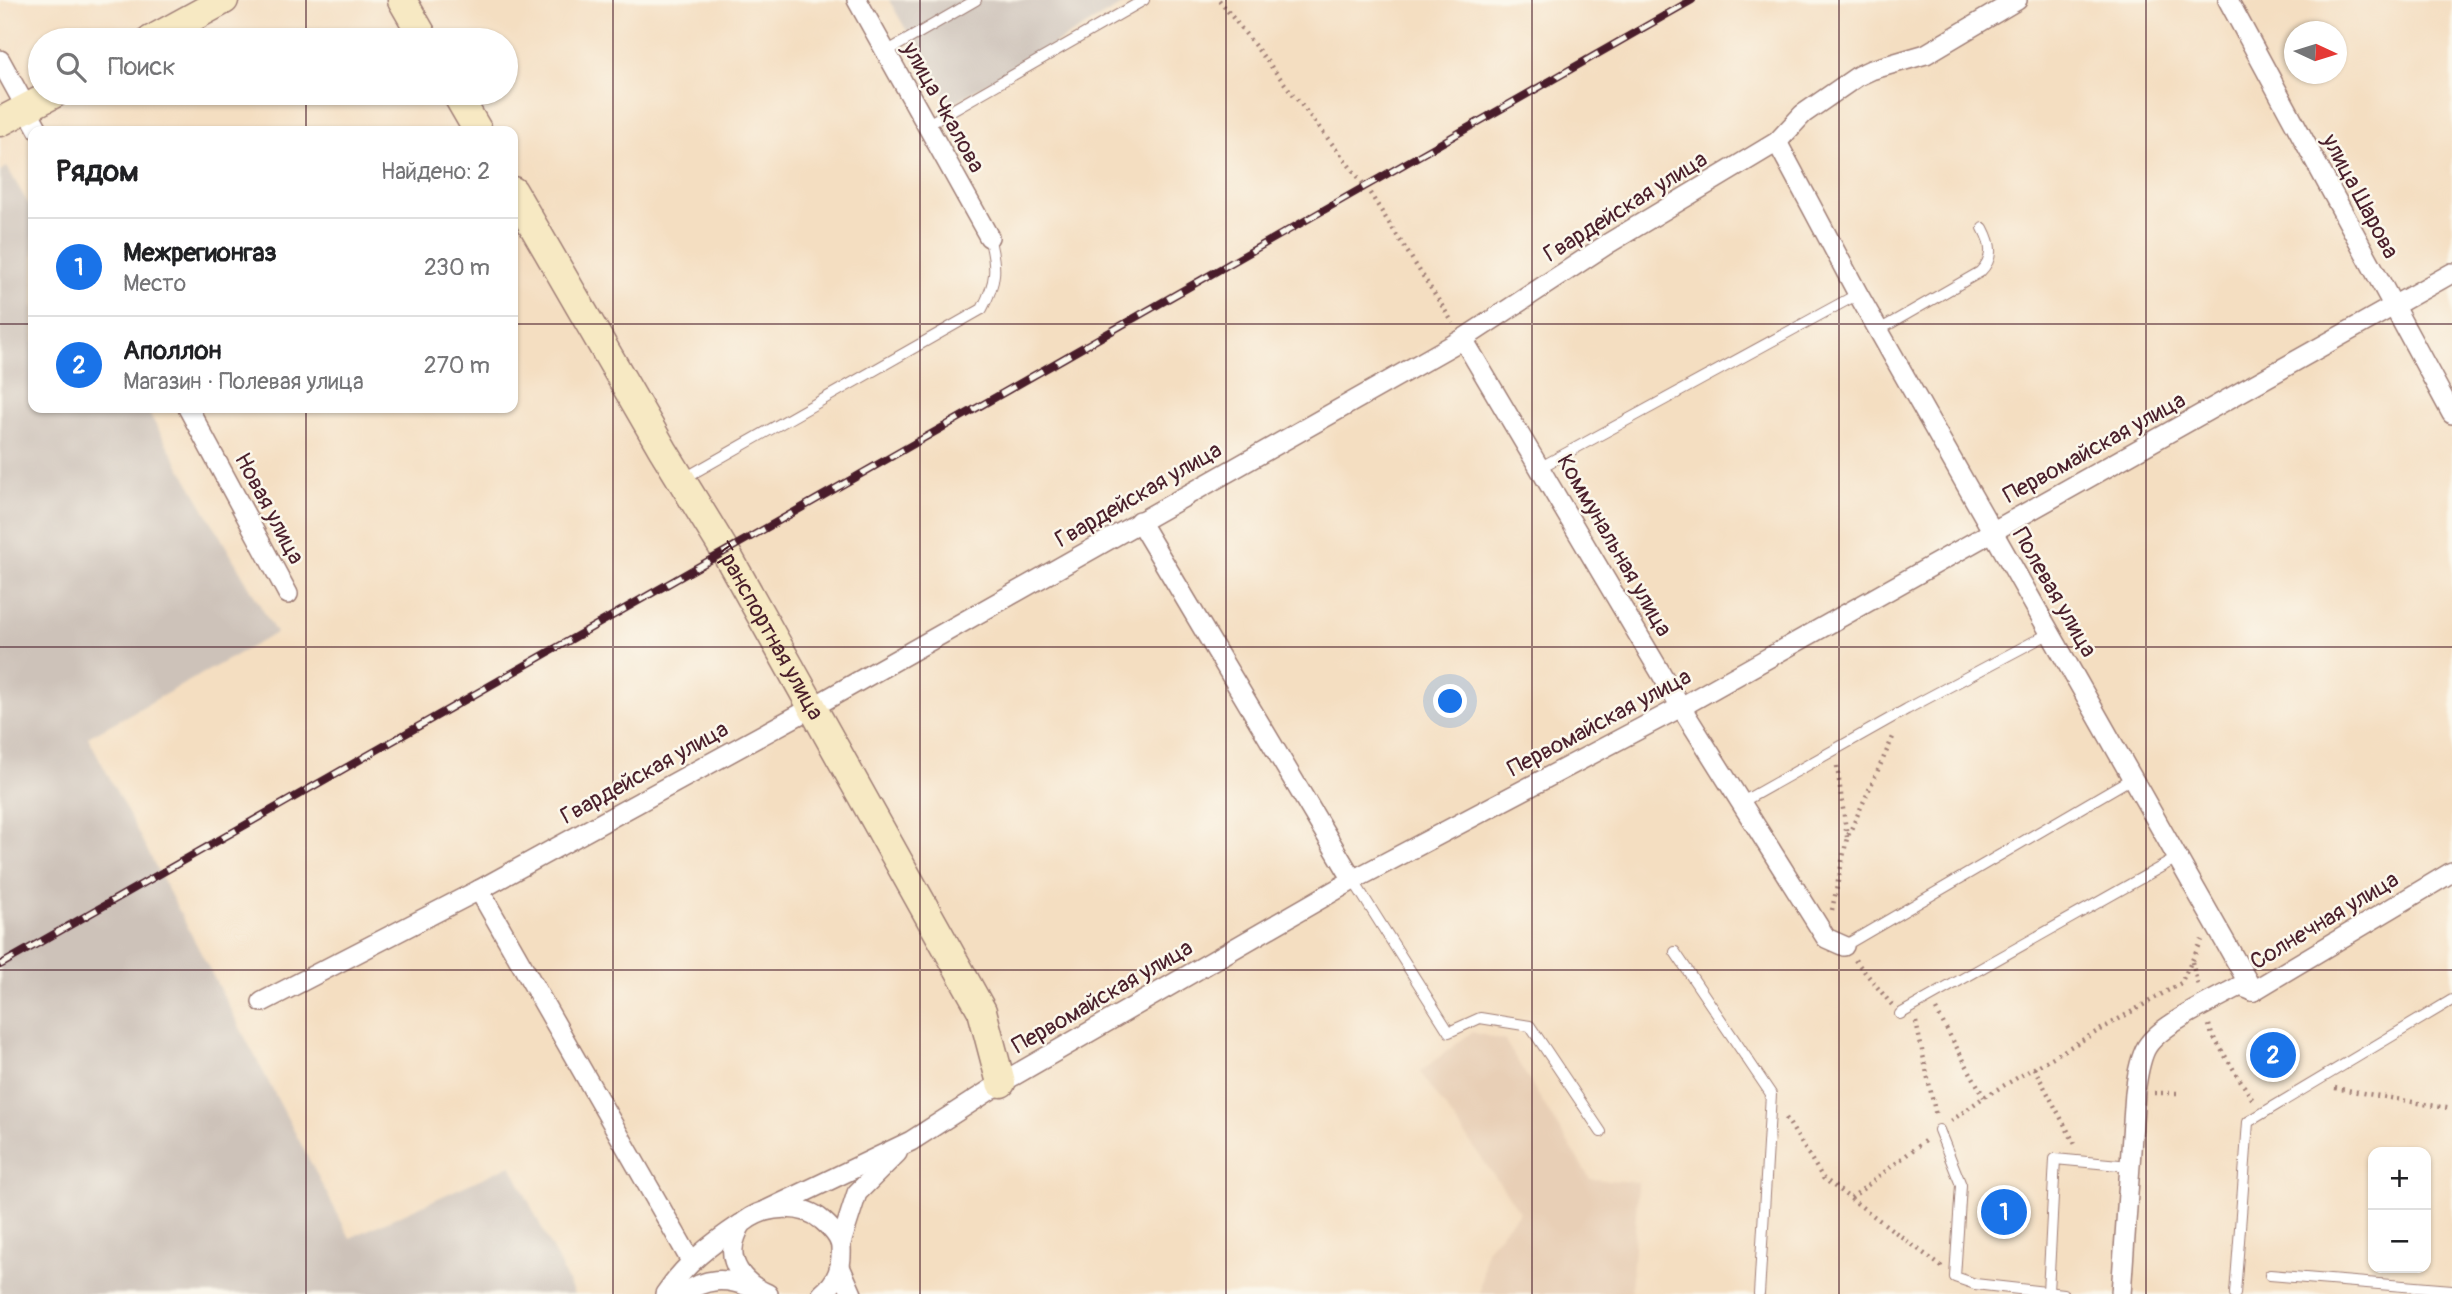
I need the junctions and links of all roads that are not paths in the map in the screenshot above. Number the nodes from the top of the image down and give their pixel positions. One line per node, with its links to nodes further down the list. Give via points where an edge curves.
1 (224, 0): 8 (street)
2 (402, 0): 9 (street)
3 (857, 0): 10 (street, улица Чкалова)
4 (976, 0): 10 (lane)
5 (1144, 0): 16 (lane)
6 (2017, 0): 18 (street, Гвардейская улица, via 1926,54 1858,76 1803,114)
7 (2228, 0): 24 (street, улица Шарова)
8 (172, 28)
9 (418, 28)
10 (886, 52): 16 (street, улица Чкалова)
11 (0, 60): 14 (street)
12 (45, 105): 14 (street)
13 (463, 105): 17 (street)
14 (33, 120): 15 (street)
15 (0, 122)
16 (926, 125): 21 (street, улица Чкалова)
17 (475, 126)
18 (1777, 142): 23 (street, Полевая улица); 26 (street, Гвардейская улица, via 1609,243)
19 (518, 200): 30 (street, Транспортная улица)
20 (1983, 228): 25 (lane, via 1991,250 1980,272)
21 (989, 237): 30 (lane, via 996,264 992,290 982,309)
22 (2452, 272): 24 (street, Первомайская улица)
23 (1858, 294): 25 (street, Полевая улица); 29 (lane)
24 (2393, 306): 28 (street, улица Шарова); 32 (street, Первомайская улица)
25 (1879, 330): 32 (street, Полевая улица)
26 (1463, 339): 29 (street, Коммунальная улица); 31 (street, Гвардейская улица)
27 (191, 413): 33 (street, Новая улица)
28 (2452, 414)
29 (1541, 467): 36 (street, Коммунальная улица)
30 (682, 480): 35 (street, Транспортная улица)
31 (1139, 521): 35 (street, Гвардейская улица); 41 (street)
32 (1993, 532): 34 (street, Полевая улица); 36 (street, Первомайская улица)
33 (288, 594)
34 (2050, 633): 37 (street, Полевая улица); 38 (lane)
35 (813, 707): 42 (street, Гвардейская улица); 49 (street, Транспортная улица, via 982,1011)
36 (1681, 708): 38 (street, Коммунальная улица); 41 (street, Первомайская улица)
37 (2132, 778): 39 (street, Полевая улица); 43 (lane)
38 (1742, 802): 43 (street, Коммунальная улица)
39 (2177, 858): 45 (street, Полевая улица); 48 (lane)
40 (2452, 872): 45 (street, Солнечная улица)
41 (1353, 880): 49 (street, Первомайская улица); 51 (lane, via 1449,1031 1480,1018 1530,1026)
42 (479, 890): 47 (street, Гвардейская улица); 57 (street)
43 (1835, 942)
44 (1675, 952): 67 (lane, via 1771,1094)
45 (2253, 991): 53 (street, Солнечная улица, via 2240,986 2156,1034 2146,1048 2135,1093)
46 (2452, 1000): 70 (lane, via 2248,1122)
47 (262, 1002)
48 (1900, 1014)
49 (1001, 1083): 52 (street, Первомайская улица)
50 (1939, 1130): 62 (lane, via 1961,1185 1955,1277 1975,1284)
51 (1601, 1132)
52 (911, 1141): 54 (street, Первомайская улица); 56 (street, via 857,1194)
53 (2130, 1166): 62 (lane, via 2055,1159); 69 (street, Солнечная улица)
54 (767, 1210): 55 (street, Первомайская улица); 56 (street, via 815,1213)
55 (742, 1223): 57 (street); 61 (street, via 734,1242 734,1263 741,1277)
56 (841, 1243): 58 (street)
57 (691, 1261): 63 (street)
58 (841, 1269): 65 (street); 66 (street)
59 (2270, 1275): 60 (lane)
60 (2452, 1290)
61 (763, 1292): 64 (street, via 732,1280 708,1281)
62 (2048, 1292): 68 (lane)
63 (664, 1294)
64 (683, 1294)
65 (822, 1294)
66 (852, 1294)
67 (1759, 1294)
68 (2063, 1294)
69 (2121, 1294)
70 (2235, 1294)

